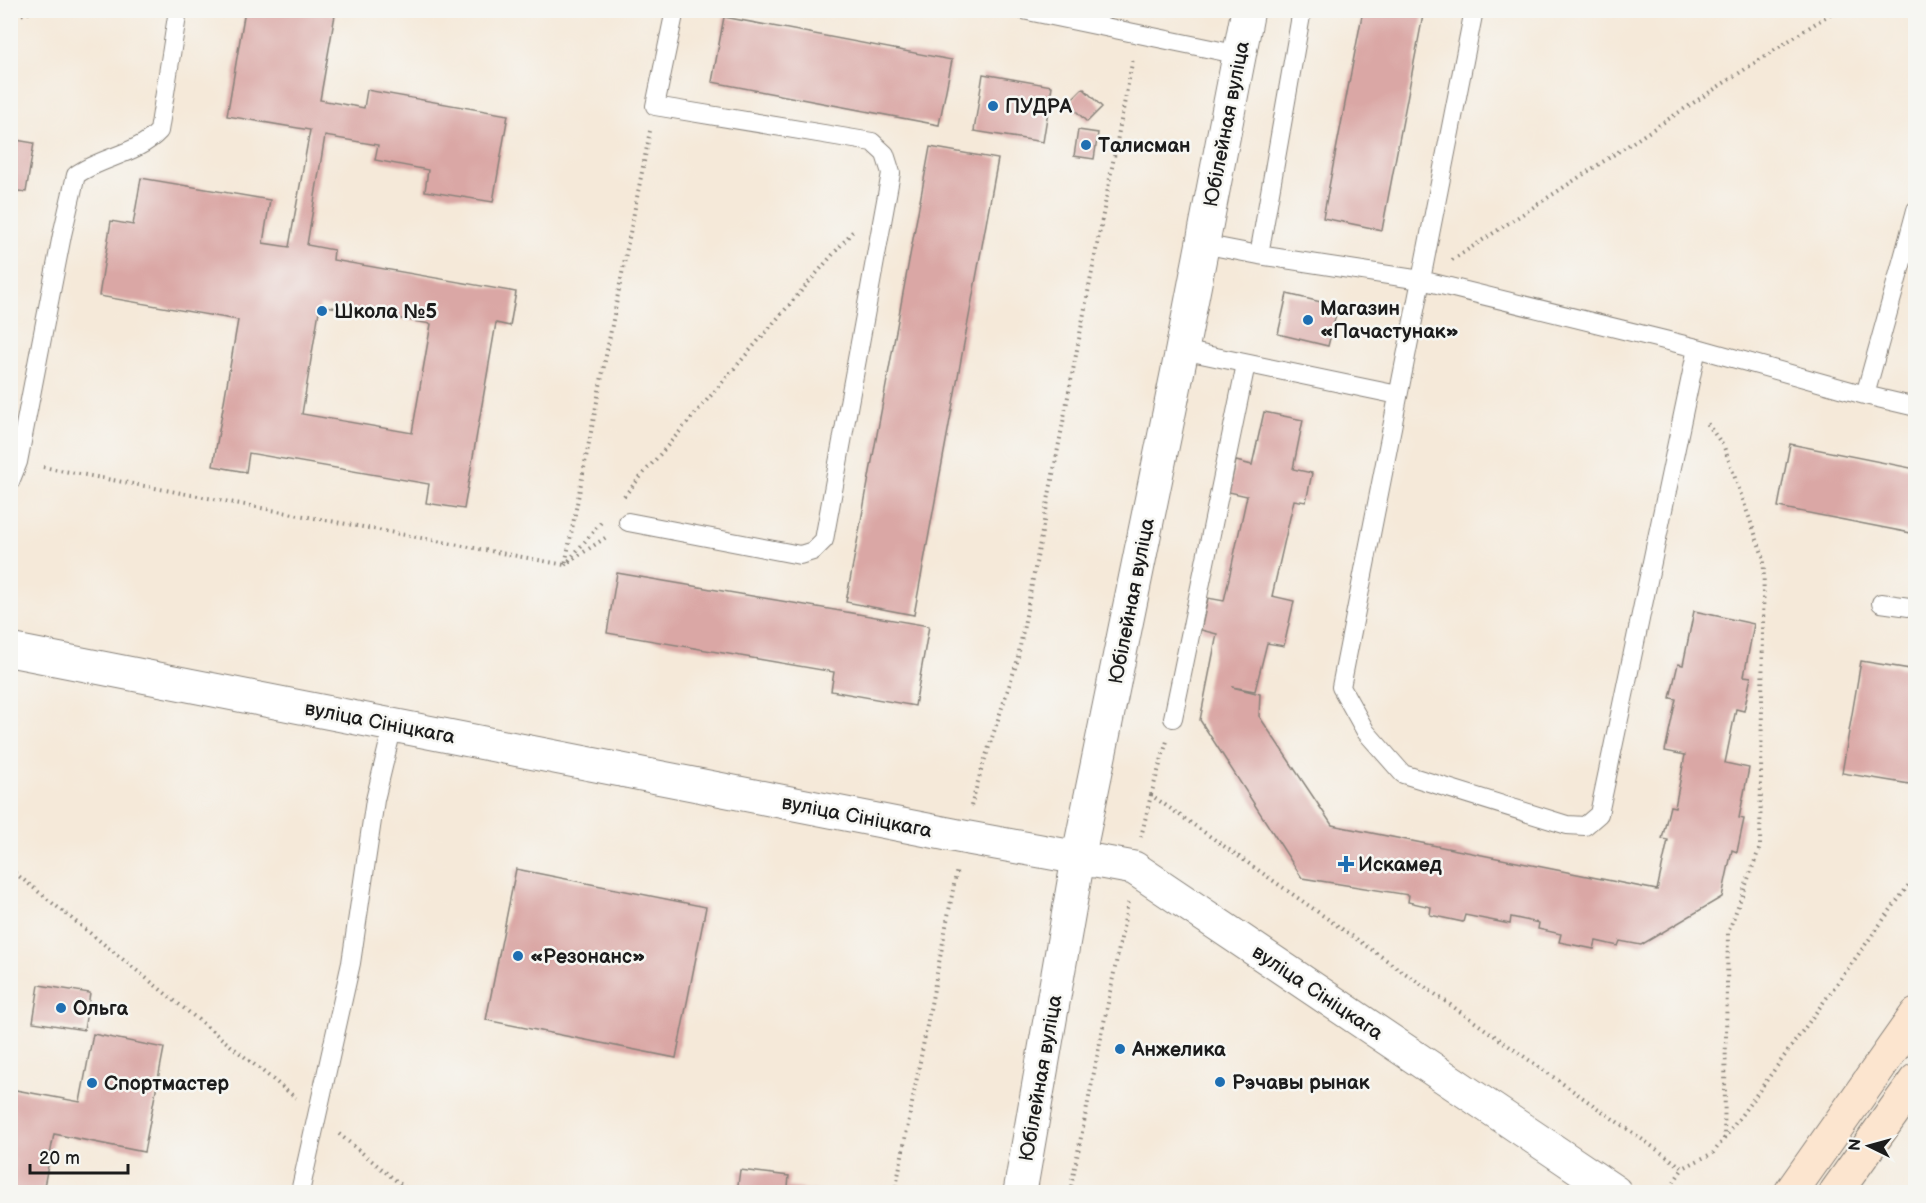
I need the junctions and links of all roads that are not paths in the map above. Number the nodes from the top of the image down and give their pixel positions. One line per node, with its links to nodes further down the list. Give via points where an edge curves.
1 (178, 10): 19 (lane, via 159,131 151,140 76,175 18,462)
2 (675, 10): 20 (lane, via 655,106 872,142 885,154 891,173 824,540 813,551 800,555)
3 (1023, 10): 7 (lane)
4 (1248, 10): 7 (street, Юбілейная вуліца)
5 (1302, 10): 11 (lane)
6 (1474, 10): 12 (lane)
7 (1240, 55): 10 (street, Юбілейная вуліца)
8 (1916, 210): 9 (lane)
9 (1912, 241): 17 (lane)
10 (1202, 244): 11 (lane); 14 (street, Юбілейная вуліца)
11 (1259, 255): 12 (lane)
12 (1420, 280): 13 (lane); 16 (lane)
13 (1697, 348): 16 (lane, via 1599,814 1585,826 1567,825 1403,774 1366,732 1341,687); 17 (lane)
14 (1182, 350): 15 (lane); 26 (street, Юбілейная вуліца)
15 (1246, 364): 16 (lane); 24 (lane)
16 (1398, 395)
17 (1865, 395): 18 (lane)
18 (1916, 407)
19 (10, 482)
20 (628, 522)
21 (1881, 603): 22 (lane)
22 (1916, 608)
23 (10, 650): 25 (street, вуліца Сініцкага)
24 (1173, 718)
25 (393, 725): 26 (street, вуліца Сініцкага); 29 (lane, via 375,800 351,963)
26 (1078, 859): 30 (street, Юбілейная вуліца); 31 (street, вуліца Сініцкага, via 1134,868)
27 (1916, 1015): 32 (main road)
28 (1916, 1080): 33 (main road)
29 (300, 1192)
30 (1020, 1192)
31 (1615, 1192)
32 (1791, 1192)
33 (1836, 1192)

